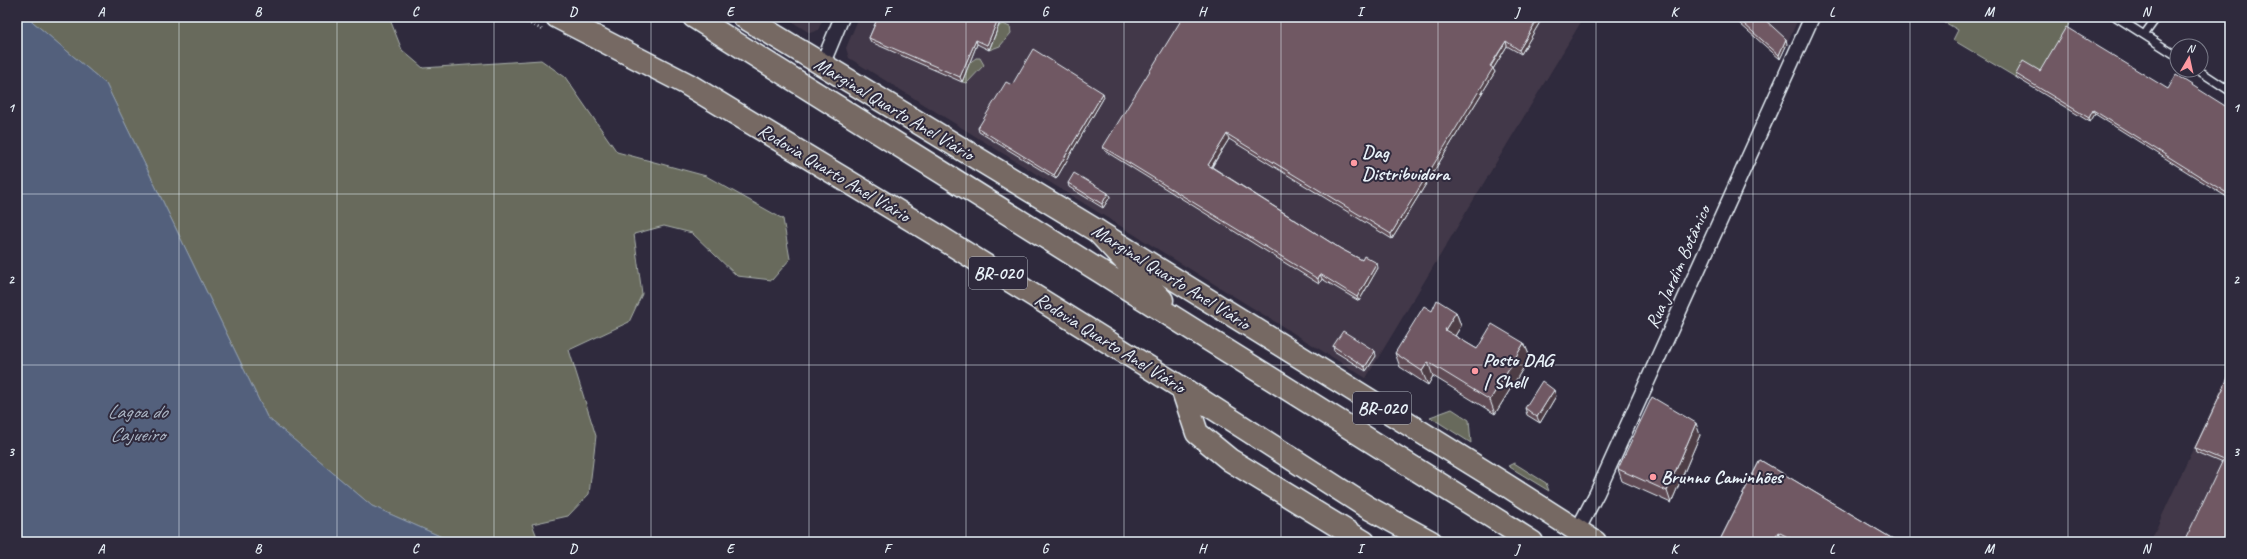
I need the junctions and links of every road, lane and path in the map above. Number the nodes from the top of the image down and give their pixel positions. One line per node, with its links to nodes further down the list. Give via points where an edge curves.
1 (557, 17): 15 (main road, Rodovia Quarto Anel Viário / BR-020, via 687,84 936,234)
2 (694, 17): 14 (main road, BR-020)
3 (744, 17): 10 (main road, Marginal Quarto Anel Viário / BR-020)
4 (842, 17): 10 (street)
5 (1812, 17): 16 (street, Rua Jardim Botânico, via 1597,492)
6 (2116, 17): 8 (lane)
7 (2156, 17): 8 (lane)
8 (2144, 35): 9 (lane)
9 (2169, 51)
10 (822, 65): 13 (main road, Marginal Quarto Anel Viário / BR-020)
11 (2209, 77): 12 (lane)
12 (2230, 91)
13 (1097, 231): 14 (main road); 16 (main road, Marginal Quarto Anel Viário / BR-020)
14 (1192, 329): 19 (main road, BR-020)
15 (1182, 388): 17 (main road, via 1197,433 1230,460); 18 (main road, Rodovia Quarto Anel Viário / BR-020, via 1367,506)
16 (1577, 530): 20 (main road, Marginal Quarto Anel Viário / BR-020)
17 (1364, 542)
18 (1431, 542)
19 (1532, 542)
20 (1595, 542)

